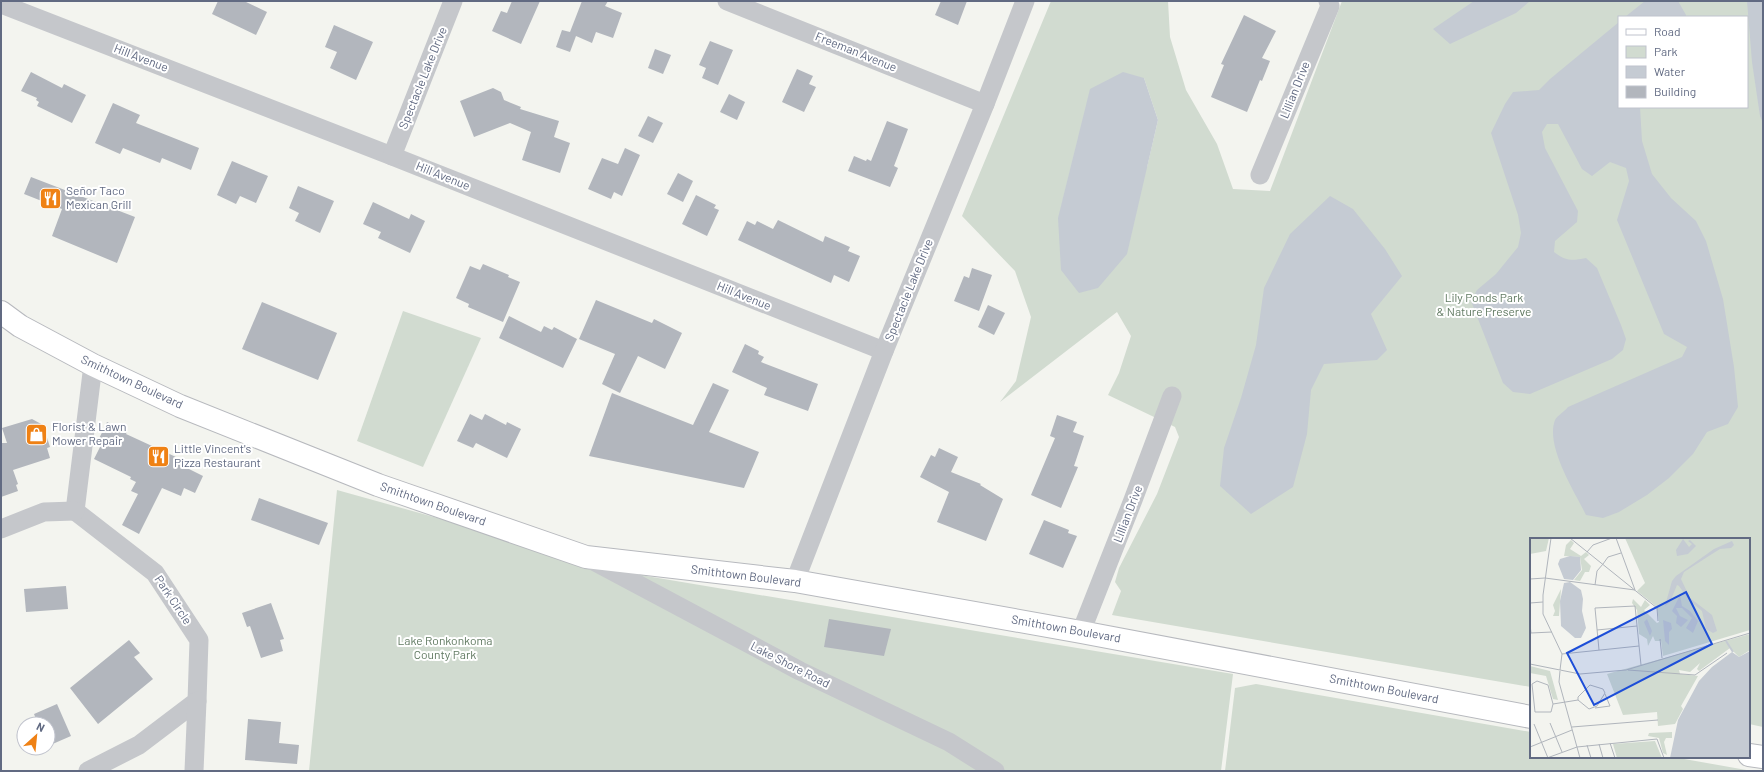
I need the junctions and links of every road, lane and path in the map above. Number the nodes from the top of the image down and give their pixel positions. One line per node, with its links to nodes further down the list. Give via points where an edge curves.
1 (453, 1): 7 (street, Spectacle Lake Drive)
2 (727, 1): 6 (street, Freeman Avenue)
3 (1025, 1): 6 (street, Spectacle Lake Drive)
4 (1329, 3): 8 (street, Lillian Drive)
5 (1, 4): 7 (street, Hill Avenue)
6 (985, 104): 10 (street, Spectacle Lake Drive)
7 (392, 156): 10 (street, Hill Avenue)
8 (1260, 174)
9 (1, 312): 11 (main road, Smithtown Boulevard, via 20,326)
10 (884, 351): 16 (street, Spectacle Lake Drive)
11 (93, 365): 13 (street); 15 (main road, Smithtown Boulevard, via 180,406 378,485)
12 (1172, 396): 17 (street, Lillian Drive)
13 (75, 511): 14 (street, via 44,512); 18 (street, Park Circle, via 155,573 199,640)
14 (1, 529)
15 (586, 557): 16 (main road, Smithtown Boulevard); 24 (street, Lake Shore Road, via 800,671 949,742)
16 (794, 581): 17 (main road, Smithtown Boulevard)
17 (1081, 632): 19 (main road, Smithtown Boulevard)
18 (197, 701): 22 (street, via 139,745); 23 (street, Park Circle)
19 (1530, 716)
20 (1750, 755): 21 (main road)
21 (1763, 757)
22 (88, 771)
23 (194, 771)
24 (995, 771)

